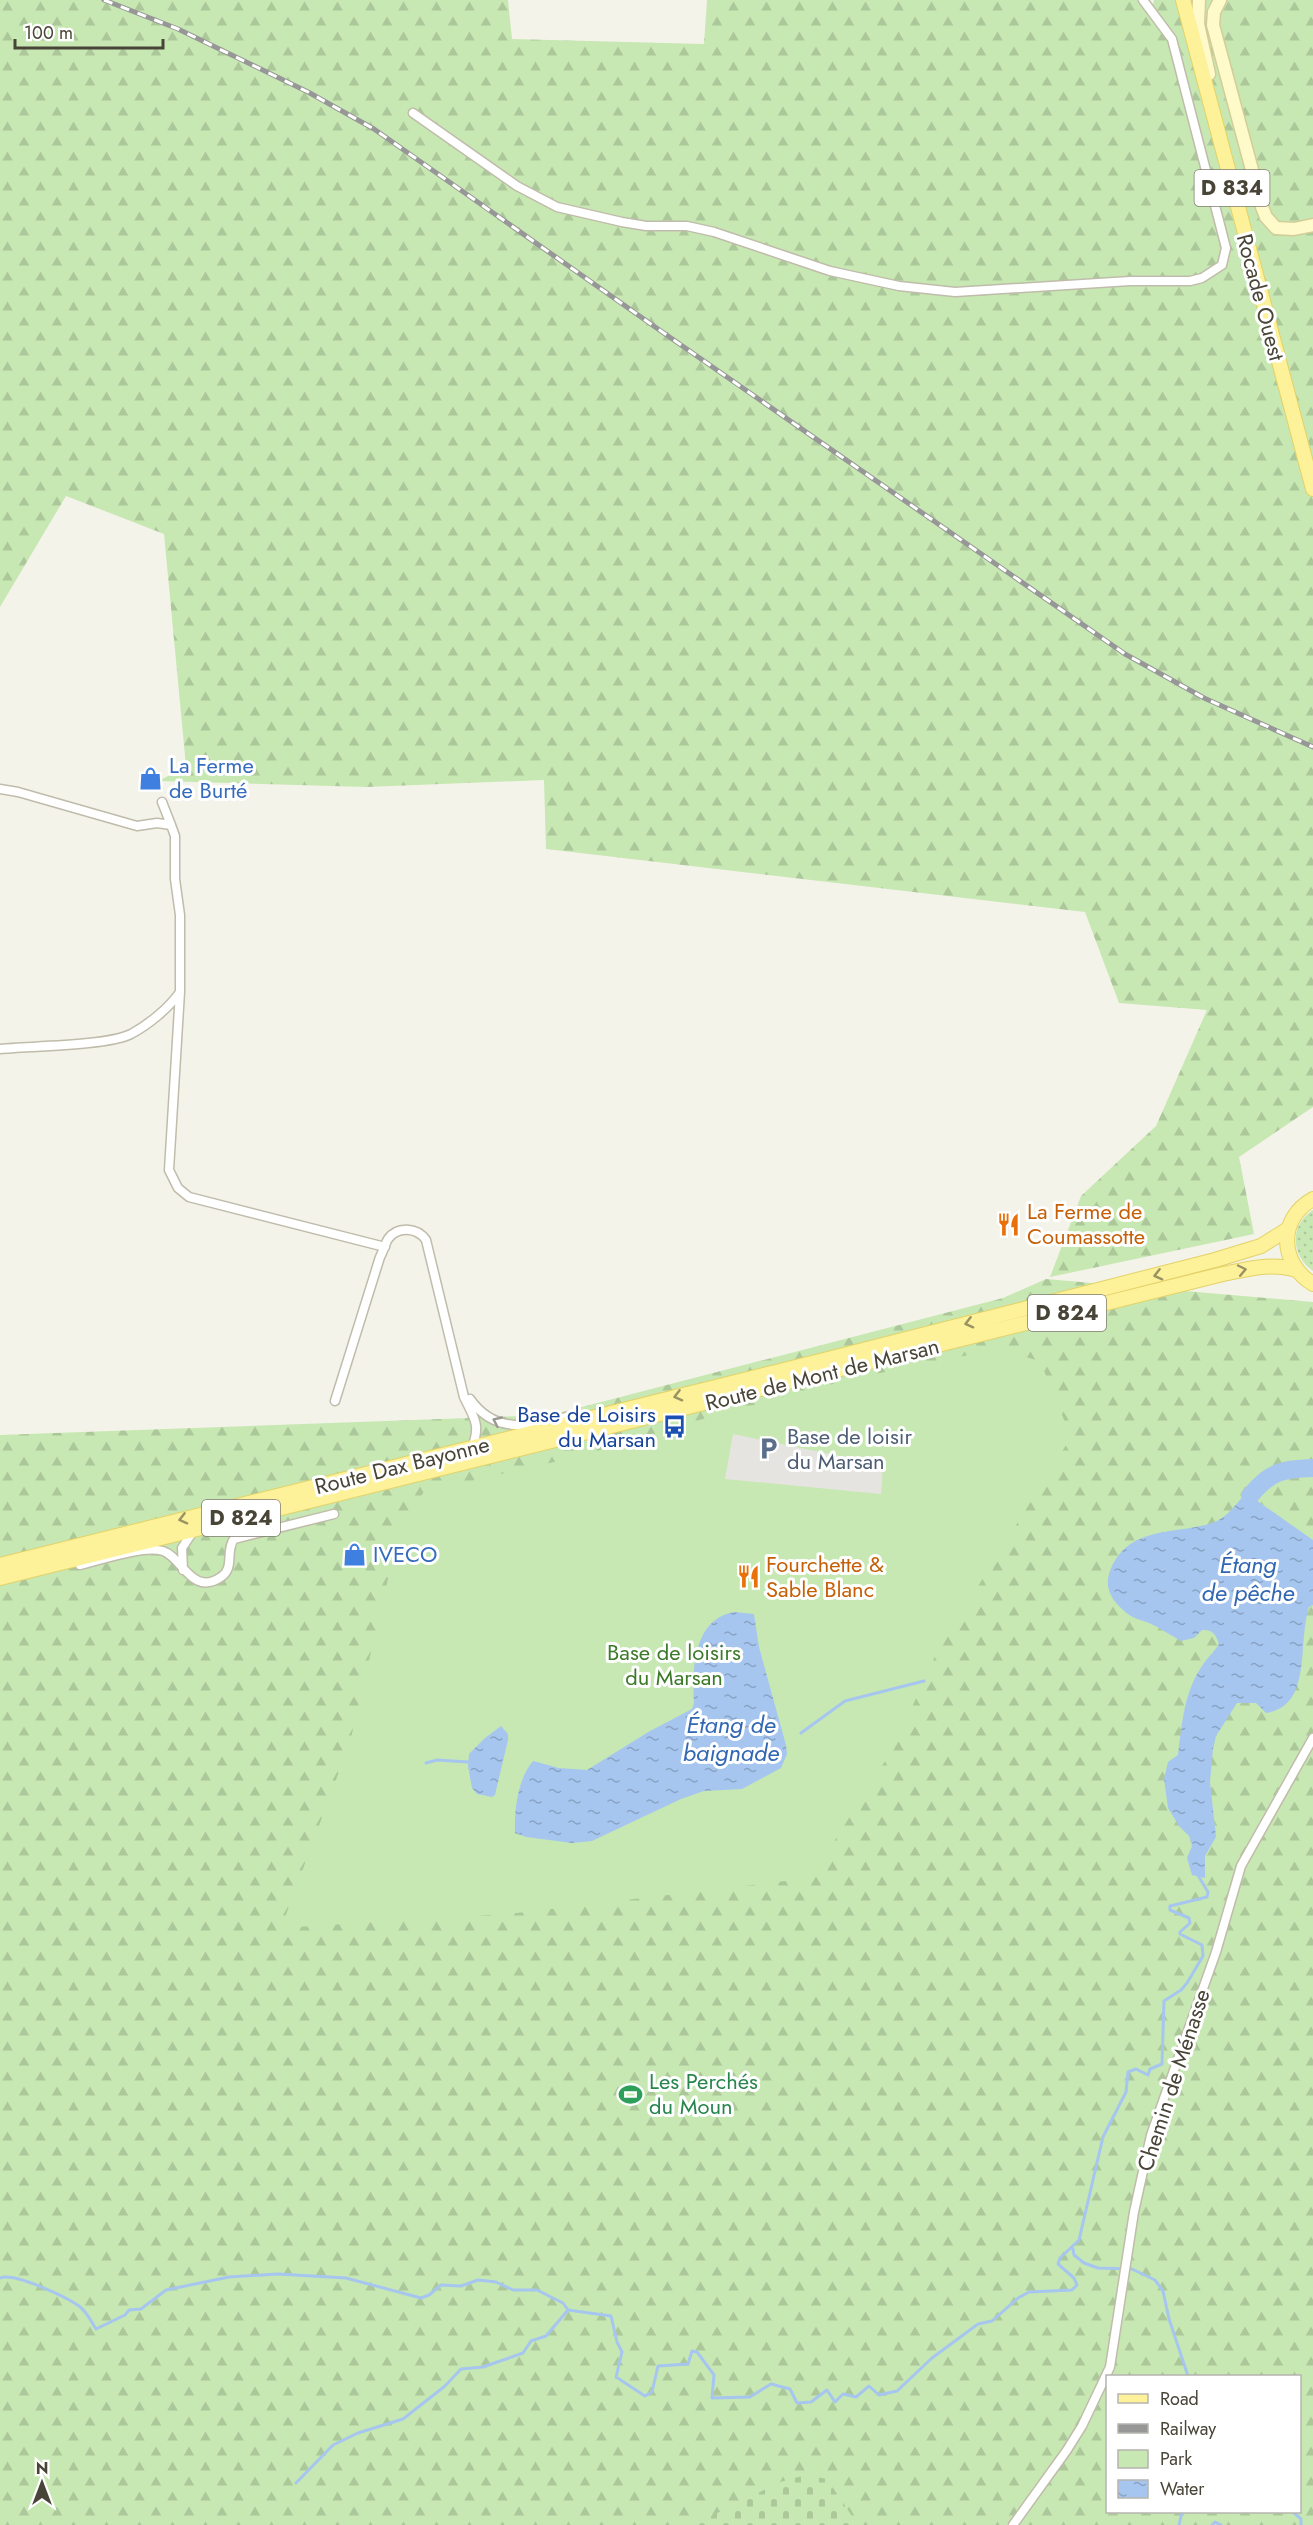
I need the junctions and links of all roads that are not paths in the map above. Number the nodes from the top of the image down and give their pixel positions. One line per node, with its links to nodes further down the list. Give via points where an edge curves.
1 (1143, 0): 5 (street, via 1172,39 1226,248 1222,265 1190,281 955,292 842,274 714,232 687,226 645,226 557,207 517,186)
2 (1183, 0): 6 (main road, Rocade Ouest / D 834)
3 (1199, 0): 6 (street, via 1198,24 1213,95)
4 (1220, 0): 7 (street, via 1213,25 1266,217 1276,228)
5 (413, 113)
6 (1213, 117): 8 (main road, Rocade Ouest / D 834)
7 (1313, 225)
8 (1252, 260): 9 (main road, via 1280,335); 10 (main road, Rocade Ouest / D 834)
9 (1313, 456)
10 (1313, 489)
11 (0, 789): 13 (street, via 137,826)
12 (162, 802): 13 (street)
13 (171, 825): 14 (street, via 176,836)
14 (180, 992): 15 (street, via 143,1026 120,1038); 18 (street, via 169,1170 178,1188 189,1197)
15 (0, 1049)
16 (1313, 1199): 17 (main road, via 1301,1208)
17 (1288, 1229): 19 (main road, via 1286,1246); 23 (main road, Route Dax Bayonne / D 824, one-way to 23, via 1261,1246 1215,1260)
18 (385, 1246): 21 (street, via 391,1236 408,1229 426,1240); 22 (street)
19 (1296, 1270): 20 (main road); 26 (main road, Route de Mont de Marsan / D 824, one-way to 19, via 1223,1274 1276,1266)
20 (1313, 1284)
21 (462, 1383): 23 (street, one-way to 21, via 513,1426 478,1409); 24 (street, via 477,1424)
22 (335, 1401)
23 (657, 1402): 24 (main road, Route Dax Bayonne / D 824)
24 (472, 1448): 27 (main road, Route Dax Bayonne / D 824, one-way to 27)
25 (334, 1514): 28 (street, via 234,1539 229,1567 214,1580 199,1581)
26 (195, 1530): 28 (street, via 182,1548); 29 (main road, Route de Mont de Marsan / D 824)
27 (0, 1565)
28 (183, 1571): 29 (street, via 165,1552 148,1550)
29 (26, 1572): 30 (main road, Route de Mont de Marsan / D 824)
30 (0, 1578)
31 (1313, 1738): 32 (street, Chemin de Ménasse, via 1241,1866 1216,1952 1151,2135)
32 (1106, 2375)
33 (1106, 2375): 34 (street, Chemin de Ménasse, via 1068,2450)
34 (1013, 2525)

